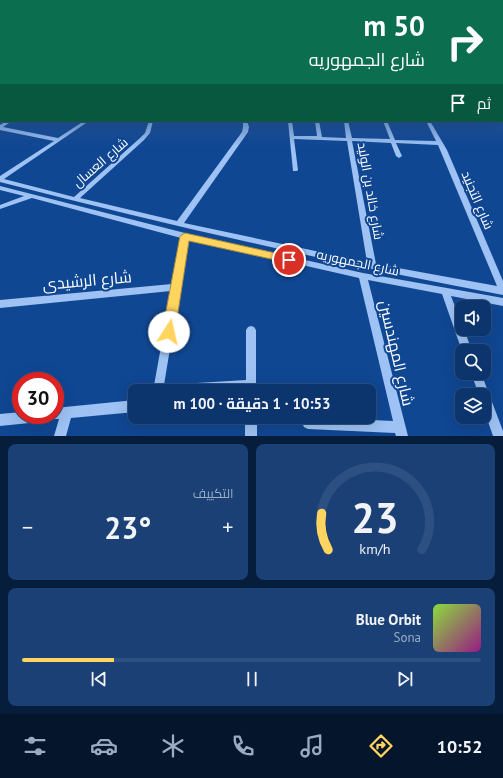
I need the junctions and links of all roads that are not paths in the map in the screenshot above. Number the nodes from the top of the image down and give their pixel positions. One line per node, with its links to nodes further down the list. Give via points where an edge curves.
1 (9, 122): 10 (street)
2 (86, 122): 14 (street)
3 (151, 122): 24 (street, شارع العسال, via 142,140)
4 (245, 122): 26 (street, via 245,132)
5 (290, 122): 11 (street)
6 (317, 122): 12 (street)
7 (346, 122): 13 (street, شارع خالد بن الوليد)
8 (386, 122): 15 (street)
9 (429, 122): 16 (street, شارع التجنيد)
10 (0, 128): 14 (street)
11 (292, 137): 12 (street); 18 (street)
12 (320, 138): 13 (street)
13 (350, 139): 15 (street); 28 (street, شارع خالد بن الوليد)
14 (59, 140): 19 (street)
15 (393, 141): 16 (street); 17 (street)
16 (440, 143): 32 (street, شارع التجنيد)
17 (399, 156)
18 (295, 170)
19 (0, 180): 20 (street, شارع الجمهوريه)
20 (16, 184): 21 (street); 22 (street, شارع الجمهوريه)
21 (4, 189): 23 (street, شارع الجمهوريه)
22 (40, 190): 23 (street); 24 (street, شارع الجمهوريه)
23 (31, 197): 25 (street); 27 (street, شارع الجمهوريه)
24 (74, 199): 26 (street, شارع الجمهوريه)
25 (0, 207)
26 (179, 224): 28 (street, شارع الجمهوريه)
27 (185, 236): 29 (street, شارع الجمهوريه); 30 (street)
28 (372, 266): 32 (street, شارع الجمهوريه)
29 (364, 276): 31 (street, شارع الجمهوريه); 47 (street, شارع المهندسين)
30 (176, 287): 34 (street, شارع الرشيدى); 37 (street)
31 (444, 291): 33 (street, شارع الجمهوريه); 36 (street)
32 (503, 291)
33 (503, 302)
34 (0, 304)
35 (251, 330): 38 (street)
36 (464, 344)
37 (159, 384)
38 (251, 384)
39 (128, 407): 41 (street)
40 (64, 413): 41 (street)
41 (67, 413): 48 (street)
42 (491, 413): 50 (street)
43 (12, 419): 44 (street)
44 (0, 420)
45 (251, 424): 49 (street)
46 (320, 424): 47 (street)
47 (400, 431)
48 (60, 436)
49 (251, 436)
50 (500, 436)

